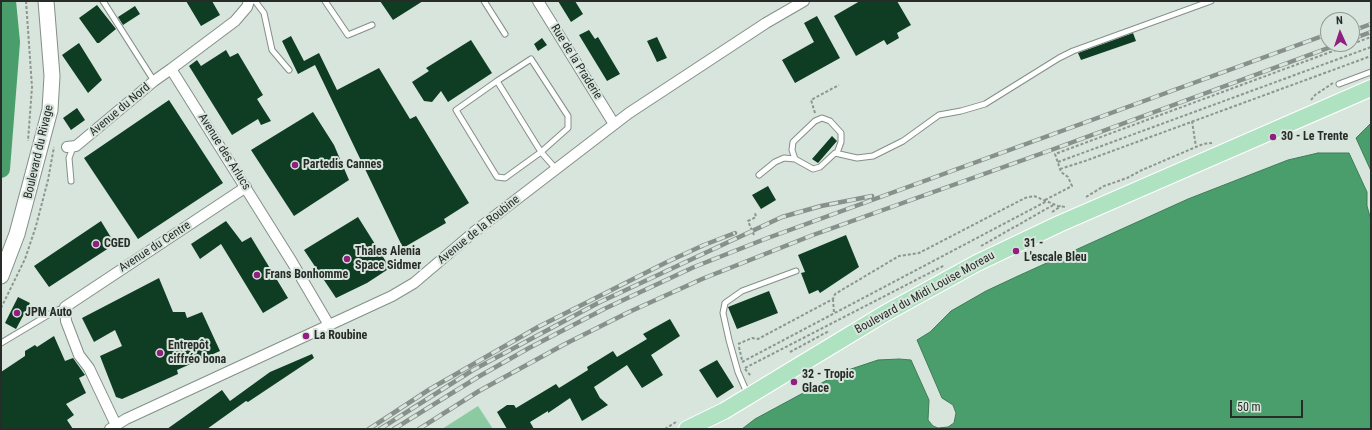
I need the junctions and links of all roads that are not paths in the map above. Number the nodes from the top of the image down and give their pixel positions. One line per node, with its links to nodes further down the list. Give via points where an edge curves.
1 (46, 1): 29 (main road, Boulevard du Rivage, via 52,76 50,110 17,234)
2 (103, 1): 15 (lane)
3 (249, 1): 12 (street, via 235,21)
4 (255, 1): 13 (lane, via 264,13 272,50)
5 (325, 1): 10 (lane, via 348,35)
6 (484, 1): 11 (lane)
7 (538, 1): 19 (street, Rue de la Praderie)
8 (804, 1): 19 (street, Avenue de la Roubine, via 766,23)
9 (1211, 1): 22 (lane, via 1073,51 985,104 961,112 939,115 903,141 873,156 857,158)
10 (372, 25)
11 (505, 34)
12 (171, 69): 15 (street, Avenue du Nord); 27 (street, Avenue des Arlucs)
13 (289, 70)
14 (1371, 72): 17 (lane)
15 (154, 81): 20 (street, Avenue du Nord)
16 (498, 81): 21 (lane); 21 (lane, via 530,59 568,116 568,128); 21 (lane, via 456,110 492,170 497,177 505,178)
17 (1339, 82)
18 (1371, 88): 33 (main road, Boulevard du Midi Louise Moreau, via 1059,224 977,263 884,314)
19 (614, 124): 24 (street, Avenue de la Roubine)
20 (72, 147): 26 (lane, via 69,158)
21 (541, 152): 24 (lane)
22 (838, 153): 23 (lane, via 831,155 817,168 808,168); 23 (lane, via 841,138 839,129 830,120 819,119 793,142)
23 (795, 159): 25 (lane, via 779,160)
24 (556, 169): 31 (street, Avenue de la Roubine, via 474,232 414,283)
25 (759, 175)
26 (71, 181)
27 (246, 187): 30 (street, Avenue du Centre); 31 (street, Avenue des Arlucs)
28 (796, 271): 33 (lane, via 742,291 725,303 723,313 729,340)
29 (1, 276)
30 (64, 307): 32 (lane); 34 (street, via 66,321 79,355 89,368)
31 (329, 325): 34 (street, Avenue de la Roubine)
32 (1, 343)
33 (748, 396): 35 (main road, Boulevard du Midi Louise Moreau)
34 (113, 427)
35 (687, 429)

